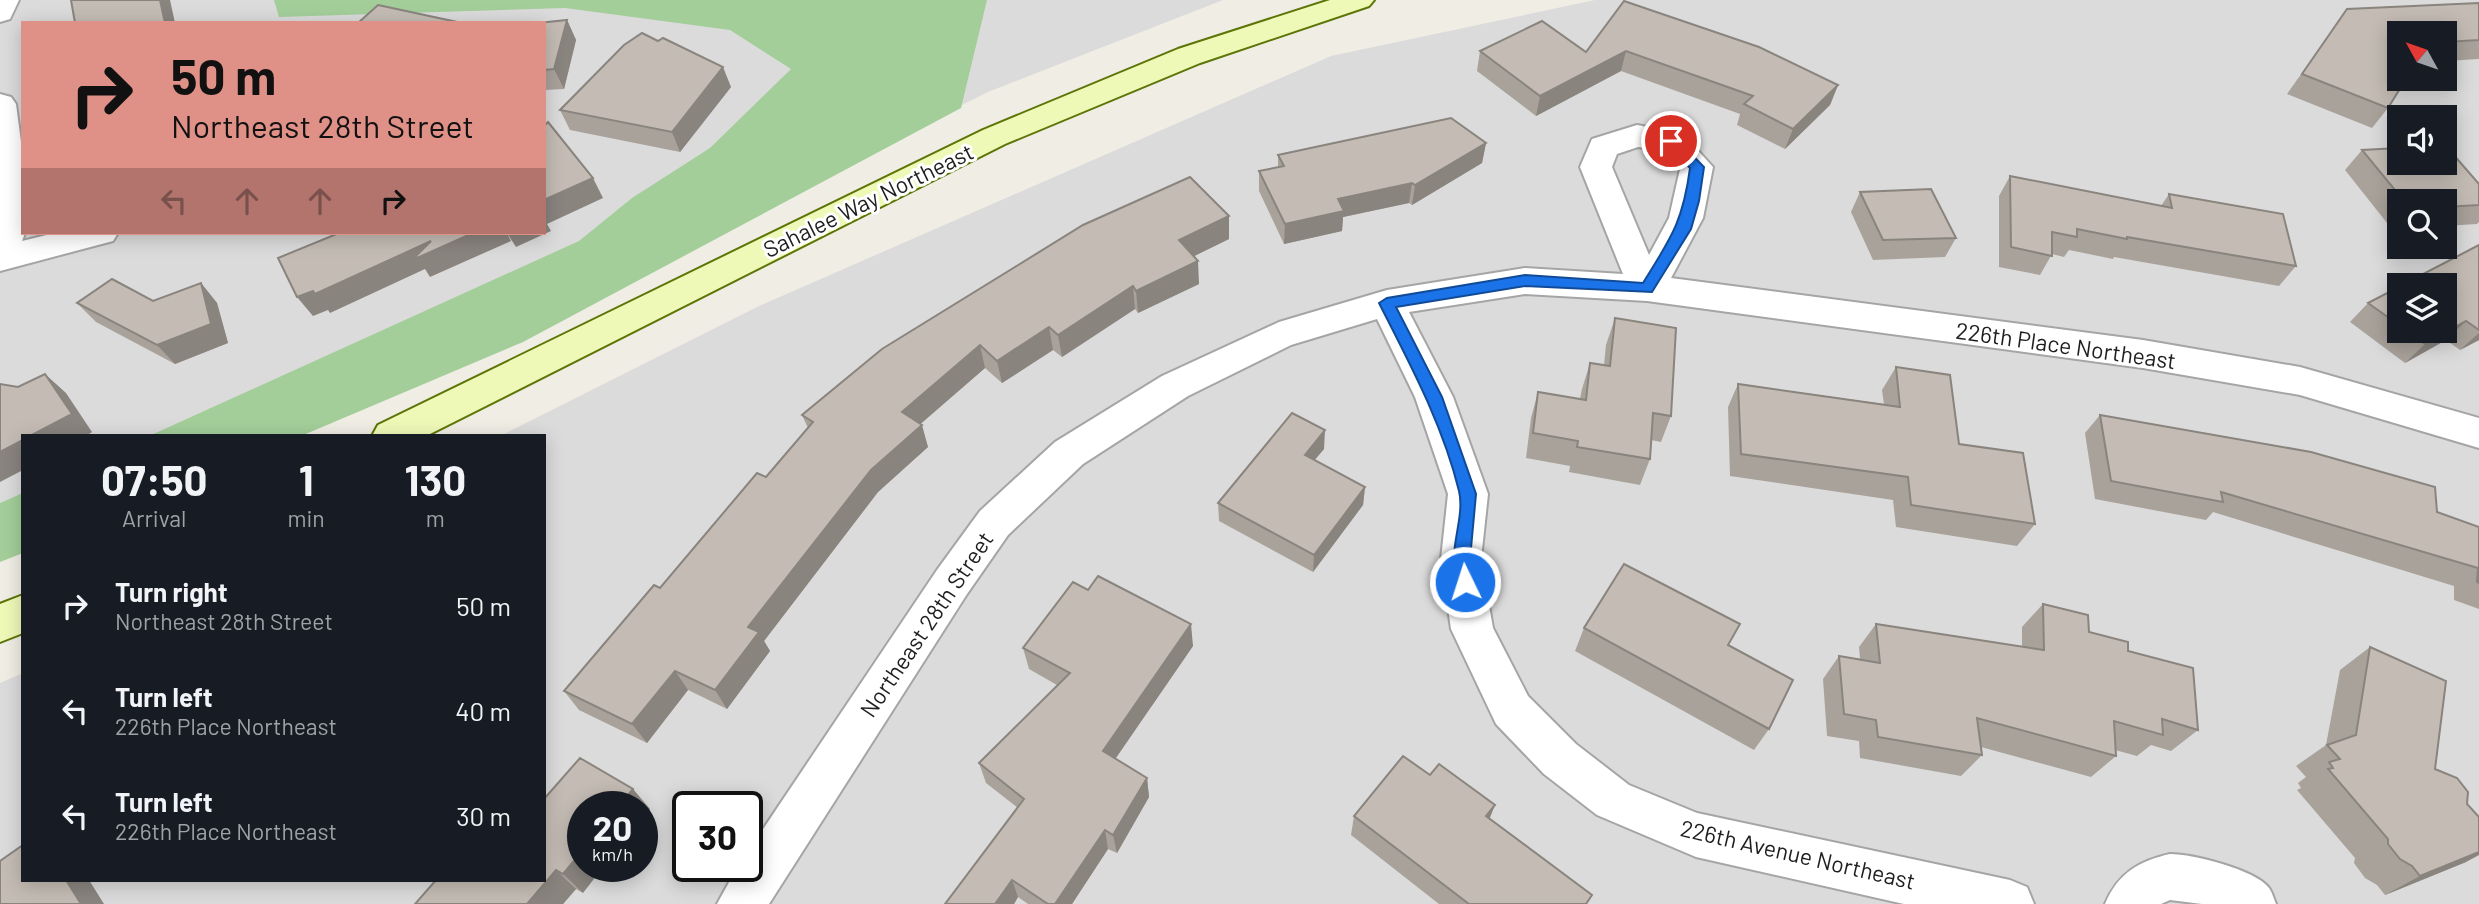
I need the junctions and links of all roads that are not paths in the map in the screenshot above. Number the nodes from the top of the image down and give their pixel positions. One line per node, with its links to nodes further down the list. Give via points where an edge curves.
1 (4, 0): 3 (street)
2 (1359, 0): 10 (main road, Sahalee Way Northeast, via 1189,56 994,137)
3 (0, 13)
4 (0, 104): 6 (street, via 14,216)
5 (92, 235): 6 (street)
6 (0, 256)
7 (1647, 288): 8 (street, Northeast 28th Street, via 1525,281); 9 (street, 226th Place Northeast, via 2143,354 2300,381)
8 (1387, 303): 13 (street, Northeast 28th Street, via 1279,335 1175,386 1069,453 994,523); 14 (street, 226th Avenue Northeast, via 1434,397 1468,494 1461,559 1472,629 1512,710 1560,759 1613,800 1696,835)
9 (2479, 433)
10 (395, 434)
11 (21, 614): 12 (main road)
12 (0, 624)
13 (741, 904)
14 (2011, 904)
15 (2129, 904): 16 (street, via 2136,892 2153,880 2176,876 2202,879)
16 (2252, 904)

